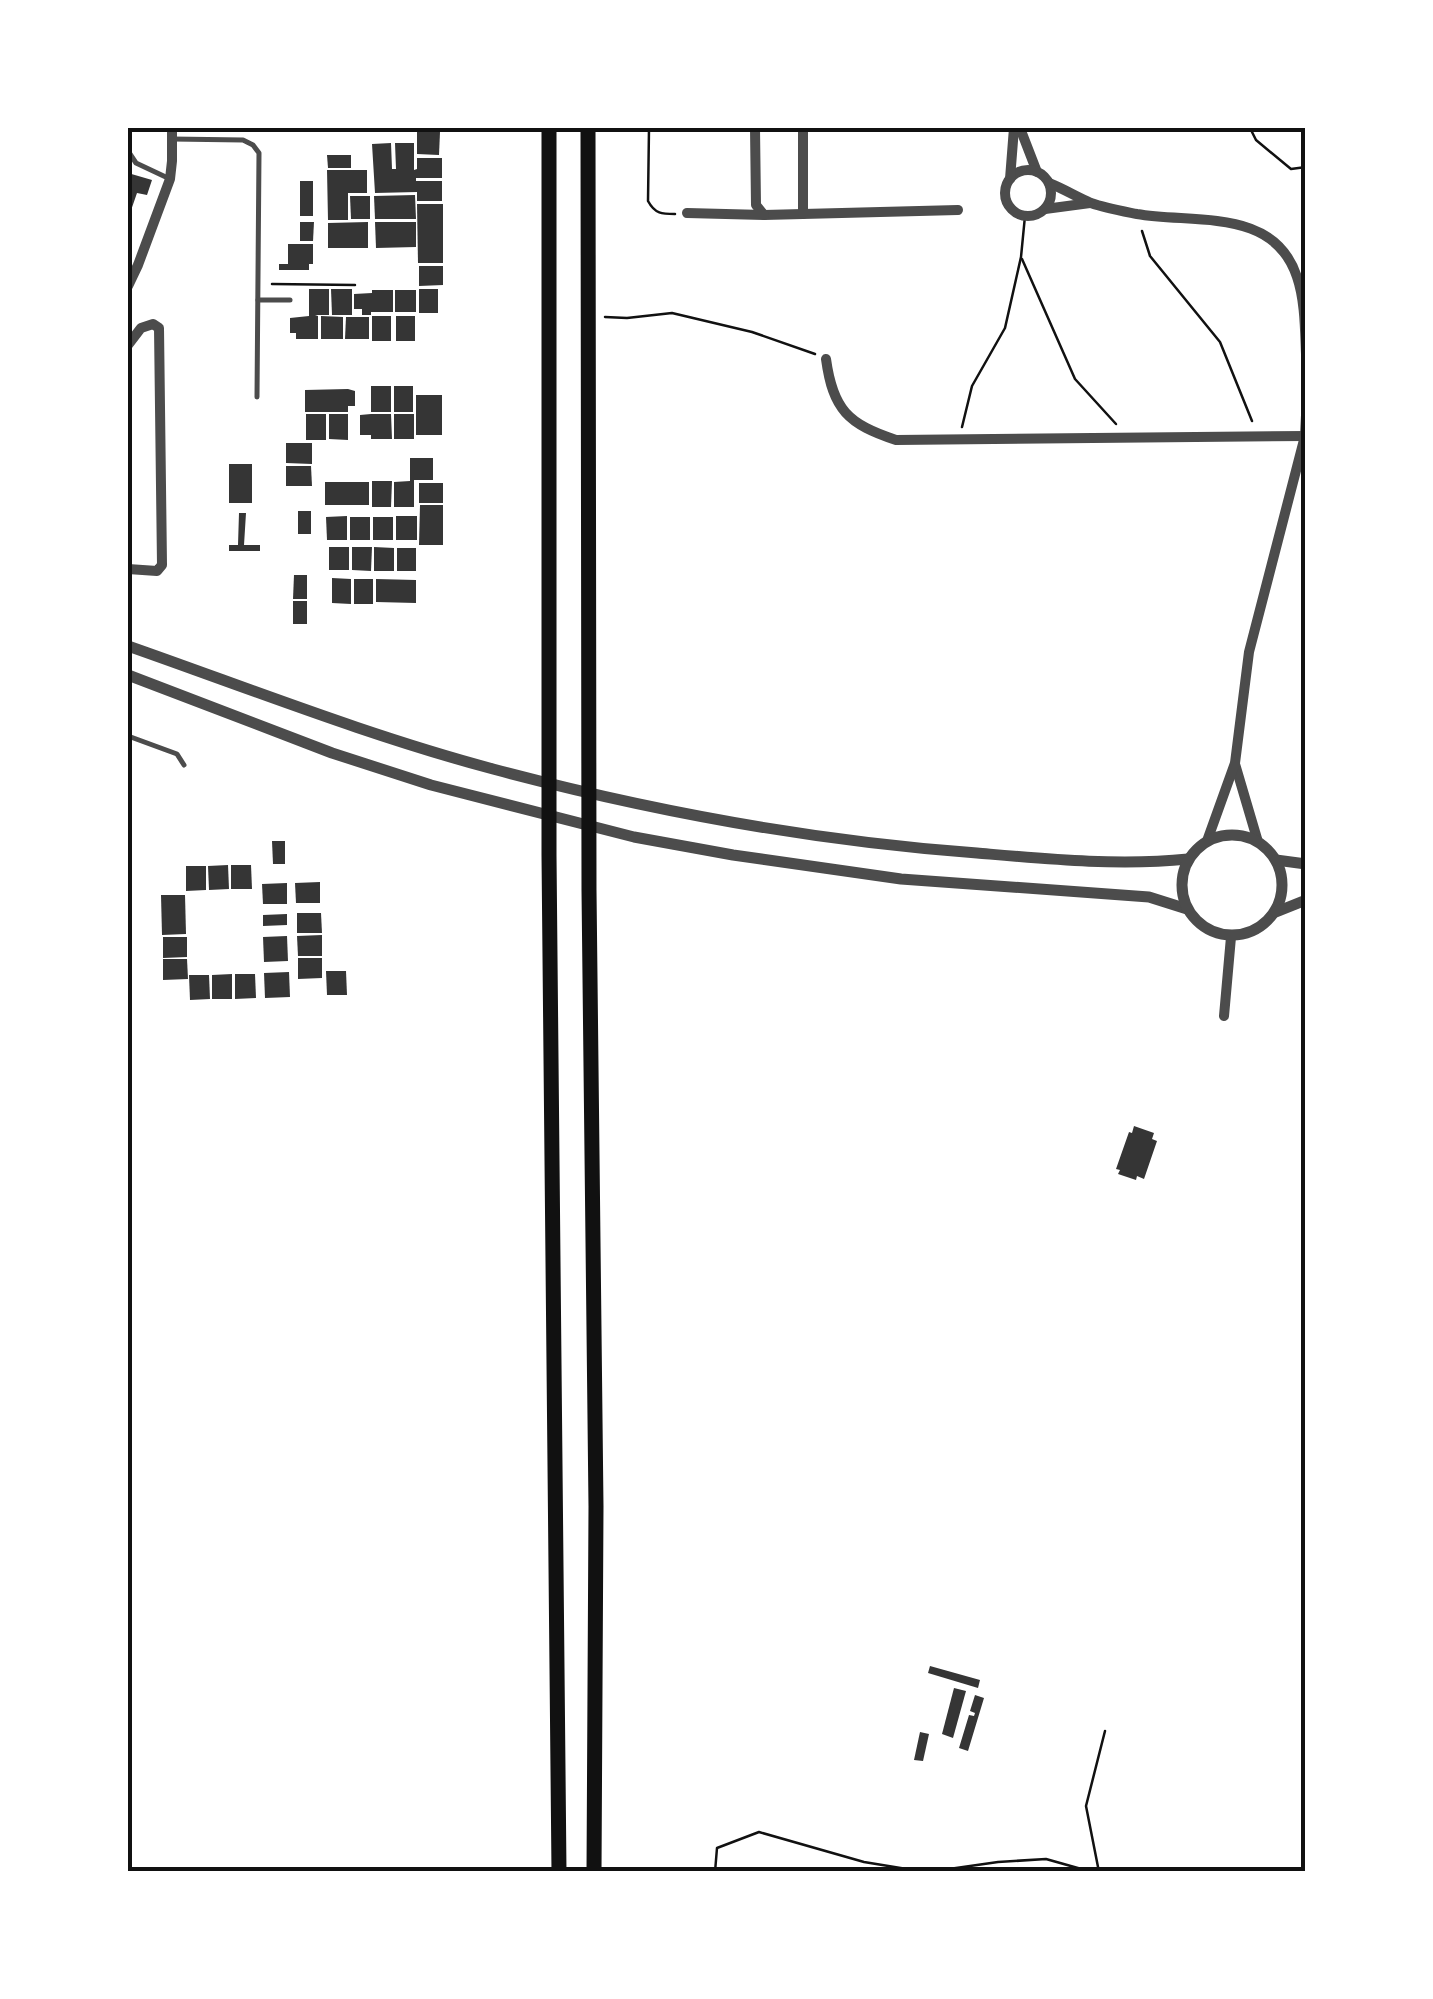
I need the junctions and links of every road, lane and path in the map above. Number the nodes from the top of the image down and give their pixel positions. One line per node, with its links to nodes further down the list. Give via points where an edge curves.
1 (550, 128): 45 (highway)
2 (588, 128): 29 (highway)
3 (649, 128): 18 (path, via 648,201 661,214)
4 (756, 128): 21 (street, via 756,205)
5 (803, 128): 19 (street)
6 (1017, 128): 11 (street); 13 (street)
7 (1250, 128): 10 (path, via 1291,169)
8 (172, 134): 12 (street); 25 (lane, via 243,140 258,153)
9 (128, 151): 12 (lane)
10 (1306, 168)
11 (1037, 172): 13 (street); 14 (street)
12 (170, 179): 24 (street)
13 (1010, 180): 22 (street, via 1007,202)
14 (1049, 183): 15 (street); 16 (street)
15 (1091, 203): 16 (street); 20 (street)
16 (1046, 209): 22 (street)
17 (958, 210): 19 (street)
18 (687, 214): 21 (street)
19 (803, 214): 21 (street)
20 (1137, 214): 31 (street, via 1224,222 1272,238 1298,279); 35 (path, via 1150,256 1220,342)
21 (764, 215)
22 (1025, 216): 23 (path)
23 (1021, 258): 37 (path, via 1075,379); 38 (path, via 1005,328 972,386)
24 (129, 278)
25 (258, 284): 26 (path); 27 (lane)
26 (355, 285)
27 (257, 300): 28 (lane); 33 (lane)
28 (290, 300)
29 (588, 316): 32 (path, via 672,313); 46 (highway)
30 (128, 345): 39 (street, via 146,325 159,328 162,565 150,572)
31 (1306, 354)
32 (826, 359): 38 (street, via 830,386 856,423 896,440)
33 (257, 396)
34 (1306, 415): 36 (street)
35 (1257, 436): 36 (street); 37 (street)
36 (1305, 436): 43 (street, via 1250,652)
37 (1128, 437): 38 (street)
38 (959, 438)
39 (128, 569)
40 (128, 646): 45 (street, via 369,731)
41 (128, 675): 47 (street, via 349,758)
42 (128, 736): 44 (lane, via 178,754)
43 (1235, 762): 49 (street); 50 (street)
44 (184, 766)
45 (550, 783): 46 (street); 47 (highway)
46 (588, 792): 48 (highway); 51 (street, via 686,815 908,848 1067,860)
47 (550, 814): 48 (street); 60 (highway)
48 (590, 825): 55 (street, via 824,869 1149,897); 61 (highway)
49 (1207, 841): 50 (street, via 1232,834); 51 (street)
50 (1258, 842): 52 (street)
51 (1188, 859): 55 (street, via 1181,885)
52 (1276, 860): 53 (street); 56 (street, via 1283,886)
53 (1306, 864)
54 (1306, 900): 56 (street)
55 (1187, 909): 57 (street, via 1206,929)
56 (1276, 912): 57 (street, via 1257,930)
57 (1232, 936): 58 (street)
58 (1224, 1016)
59 (1105, 1731): 65 (path, via 1086,1806)
60 (560, 1872)
61 (594, 1872)
62 (715, 1872): 63 (path, via 717,1848 760,1832)
63 (927, 1872): 64 (path, via 1046,1859)
64 (1092, 1872)
65 (1099, 1872)

